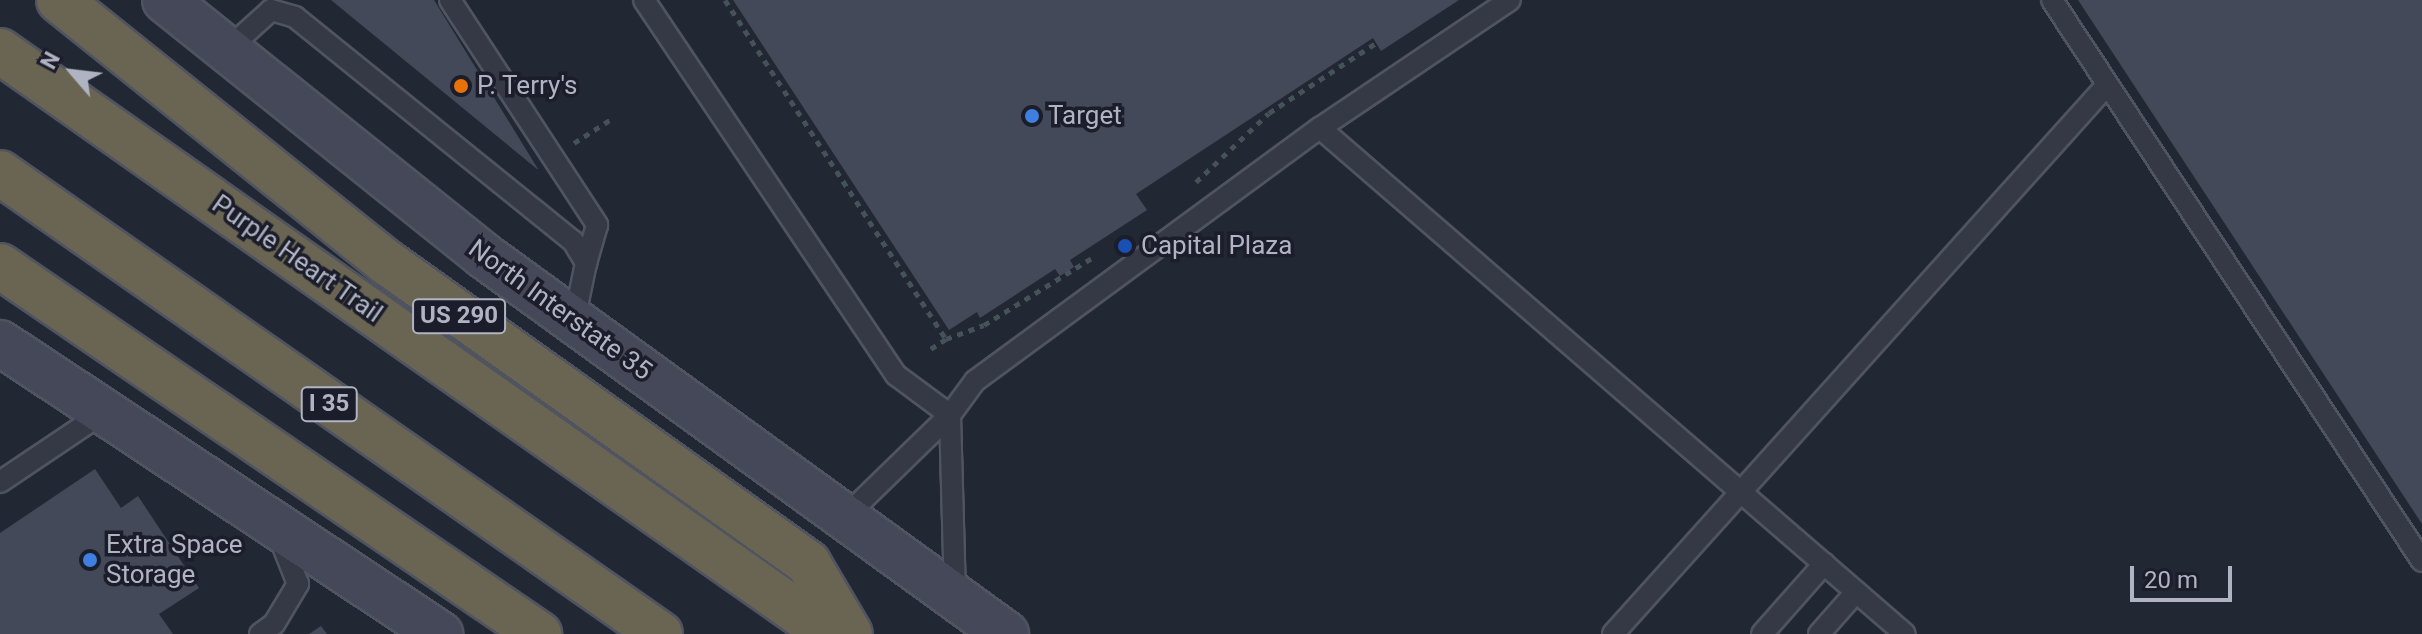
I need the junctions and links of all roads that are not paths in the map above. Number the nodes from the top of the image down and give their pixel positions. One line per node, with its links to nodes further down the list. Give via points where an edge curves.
1 (59, 0): 32 (highway, US 290, via 389,264 808,563)
2 (450, 0): 13 (lane, via 597,225)
3 (644, 0): 18 (lane, via 896,375)
4 (1510, 0): 11 (lane)
5 (2052, 0): 10 (lane)
6 (176, 3): 8 (main road, North Interstate 35)
7 (276, 5): 8 (lane); 13 (lane, via 573,241)
8 (228, 49): 15 (main road, North Interstate 35, via 483,255)
9 (0, 51): 31 (highway, Purple Heart Trail)
10 (2107, 85): 20 (lane); 23 (lane)
11 (1320, 128): 18 (lane, via 975,381); 20 (lane)
12 (0, 173): 30 (highway, I 35)
13 (586, 263): 15 (lane)
14 (0, 266): 29 (highway)
15 (574, 321): 21 (main road, North Interstate 35)
16 (0, 343): 17 (main road)
17 (104, 412): 19 (lane); 22 (main road)
18 (950, 415): 21 (lane); 26 (lane)
19 (0, 482)
20 (1741, 492): 24 (lane); 34 (lane)
21 (846, 516): 26 (main road, North Interstate 35)
22 (276, 525): 27 (lane, via 298,584 274,624); 28 (main road)
23 (2422, 561)
24 (1824, 564): 25 (lane); 35 (lane)
25 (1856, 592): 36 (lane); 37 (lane)
26 (955, 597): 33 (main road, North Interstate 35)
27 (260, 634)
28 (440, 634)
29 (539, 634)
30 (660, 634)
31 (829, 634)
32 (850, 634)
33 (1006, 634)
34 (1613, 634)
35 (1762, 634)
36 (1819, 634)
37 (1905, 634)

